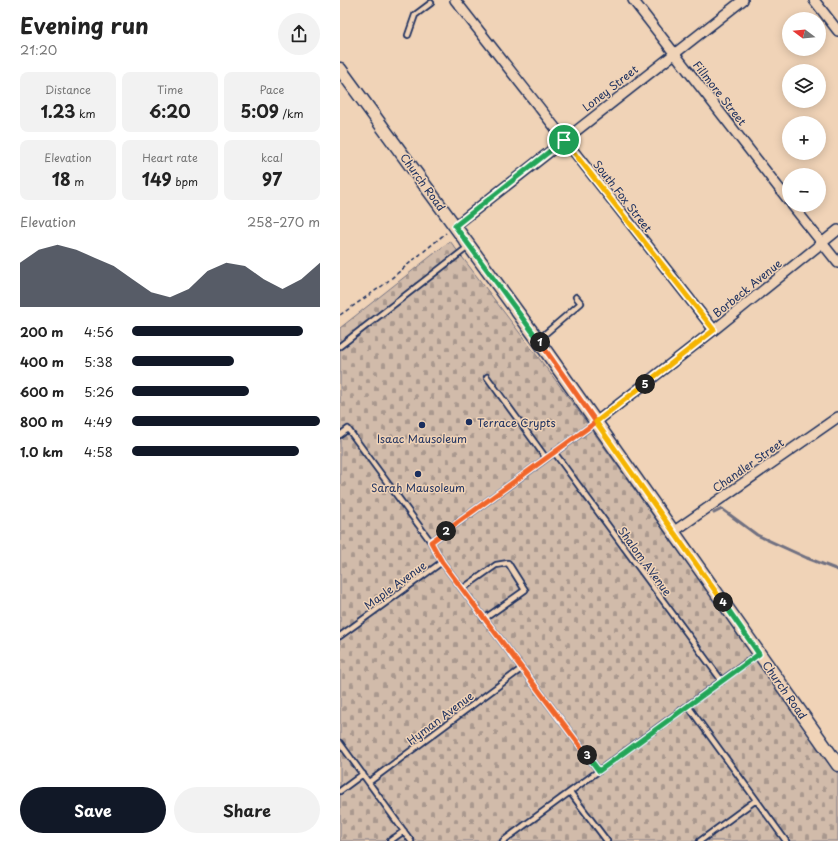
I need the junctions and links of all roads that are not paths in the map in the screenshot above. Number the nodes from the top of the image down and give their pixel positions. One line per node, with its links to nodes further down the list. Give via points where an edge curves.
1 (455, 0): 10 (street, South Fox Street)
2 (633, 0): 8 (street, Fillmore Street)
3 (743, 0): 8 (street, Loney Street)
4 (814, 0): 6 (street)
5 (431, 3): 7 (lane, via 415,15)
6 (838, 31)
7 (408, 35)
8 (674, 53): 10 (street, Loney Street); 11 (street, Fillmore Street)
9 (340, 69): 13 (street, Church Road)
10 (564, 140): 13 (street, Loney Street); 19 (street, South Fox Street)
11 (782, 192)
12 (798, 212): 15 (street)
13 (455, 226): 16 (street, Church Road)
14 (838, 230): 15 (street, Borbeck Avenue)
15 (822, 243): 17 (street); 19 (street, Borbeck Avenue)
16 (470, 246): 20 (street, Church Road); 21 (lane)
17 (838, 263)
18 (576, 297): 20 (lane, via 580,303)
19 (714, 330): 24 (street, Borbeck Avenue)
20 (538, 340): 24 (street, Church Road)
21 (340, 346)
22 (487, 377): 27 (lane)
23 (838, 417): 28 (street, Chandler Street)
24 (596, 422): 26 (lane); 28 (street, Church Road)
25 (340, 435): 29 (lane, via 348,429)
26 (554, 452): 27 (lane); 36 (lane, Shalom AVenue)
27 (546, 458): 29 (lane)
28 (673, 532): 34 (street, Church Road)
29 (431, 542): 30 (lane)
30 (442, 562): 31 (lane); 33 (lane, Maple Avenue)
31 (462, 589): 32 (lane); 32 (lane, via 496,565 508,563 526,590)
32 (484, 619): 35 (lane)
33 (340, 636)
34 (759, 654): 36 (lane); 39 (street, Church Road)
35 (521, 669): 40 (lane); 42 (lane, Hyman Avenue)
36 (722, 681): 37 (lane)
37 (688, 706): 40 (lane); 45 (lane)
38 (340, 743): 41 (lane)
39 (838, 765)
40 (599, 771): 44 (lane)
41 (363, 774): 42 (lane); 43 (lane)
42 (369, 782): 46 (lane)
43 (340, 791)
44 (570, 792): 49 (lane); 50 (lane)
45 (756, 800): 51 (lane); 52 (lane)
46 (404, 831): 47 (lane); 48 (lane)
47 (390, 841)
48 (411, 841)
49 (503, 841)
50 (607, 841)
51 (700, 841)
52 (786, 841)

